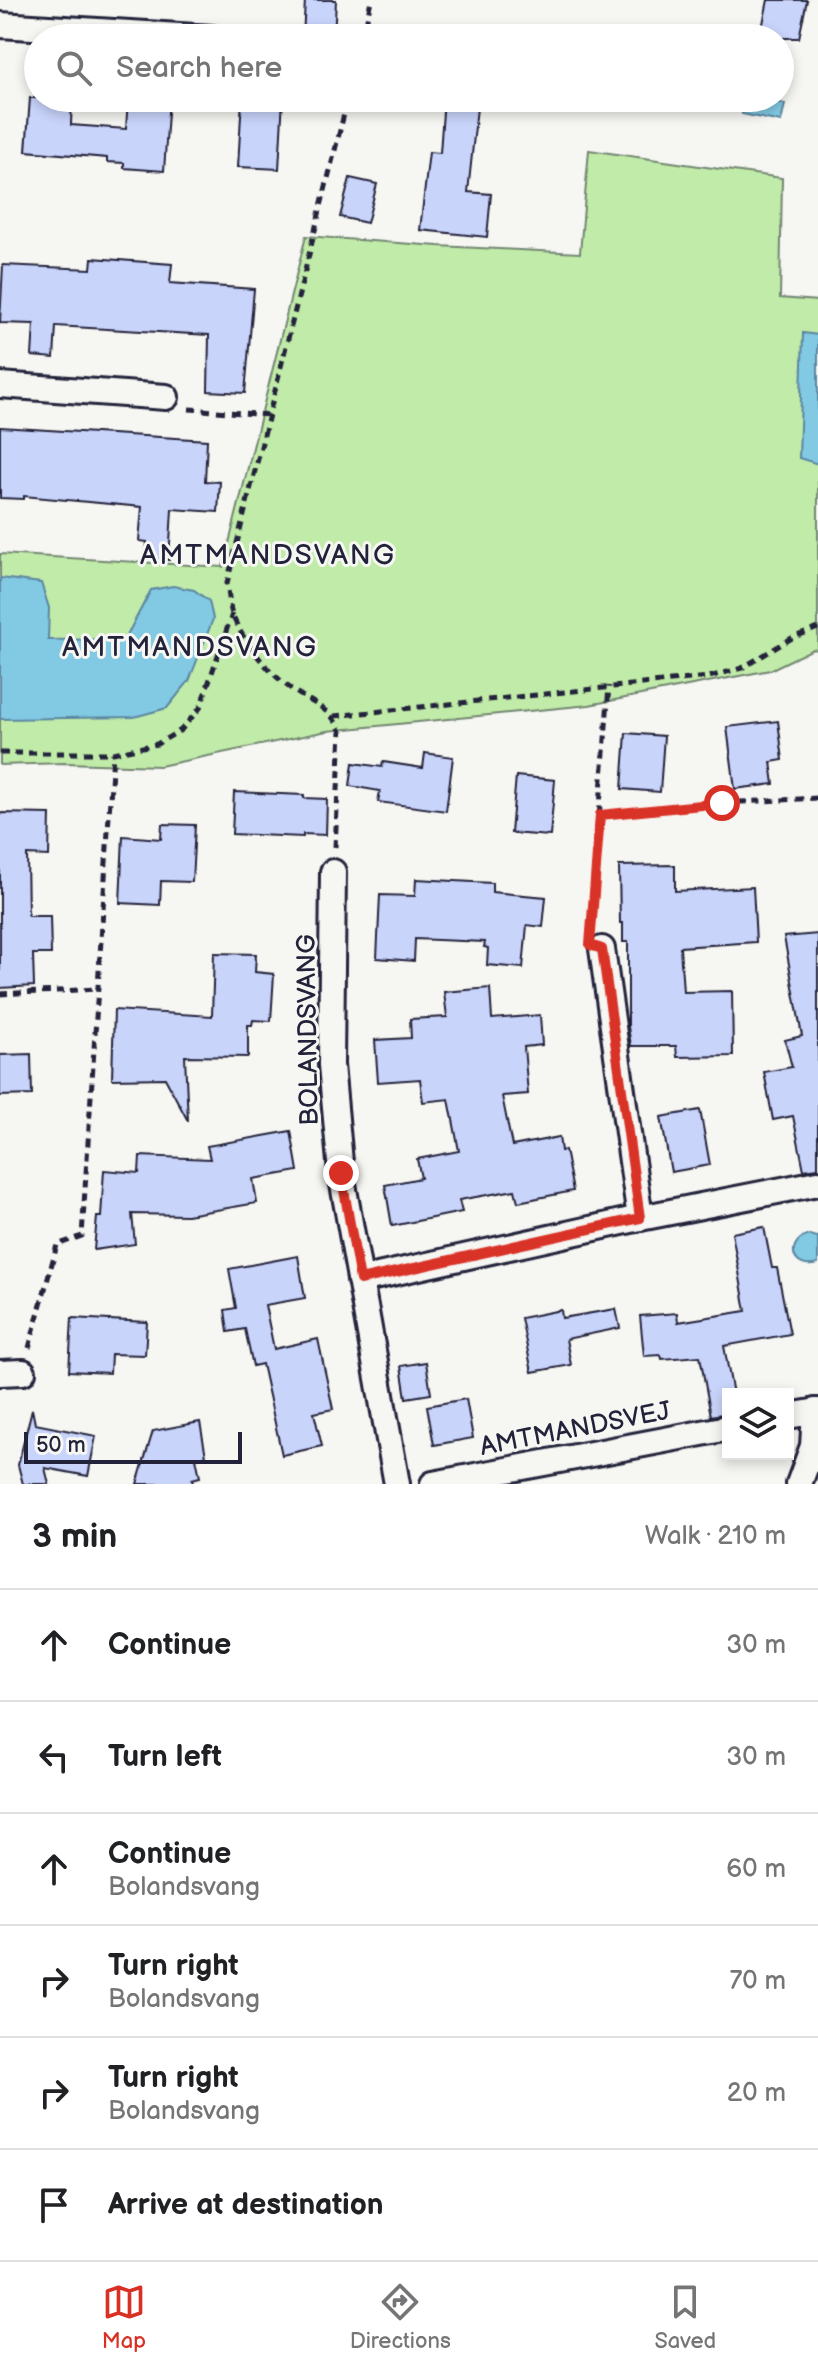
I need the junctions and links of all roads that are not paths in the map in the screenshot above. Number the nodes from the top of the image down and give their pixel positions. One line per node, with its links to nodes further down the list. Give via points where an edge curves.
1 (0, 25): 2 (street)
2 (24, 26)
3 (0, 385): 4 (street)
4 (166, 397)
5 (333, 872): 9 (street, BOLANDSVANG, via 331,1065 343,1195)
6 (602, 949): 8 (street)
7 (818, 1183): 8 (street)
8 (640, 1218): 9 (street)
9 (360, 1280): 13 (street, BOLANDSVANG)
10 (817, 1411): 11 (street); 15 (street, via 813,1446)
11 (794, 1415)
12 (722, 1429): 14 (street, AMTMANDSVEJ)
13 (397, 1484)
14 (433, 1484)
15 (799, 1484)

